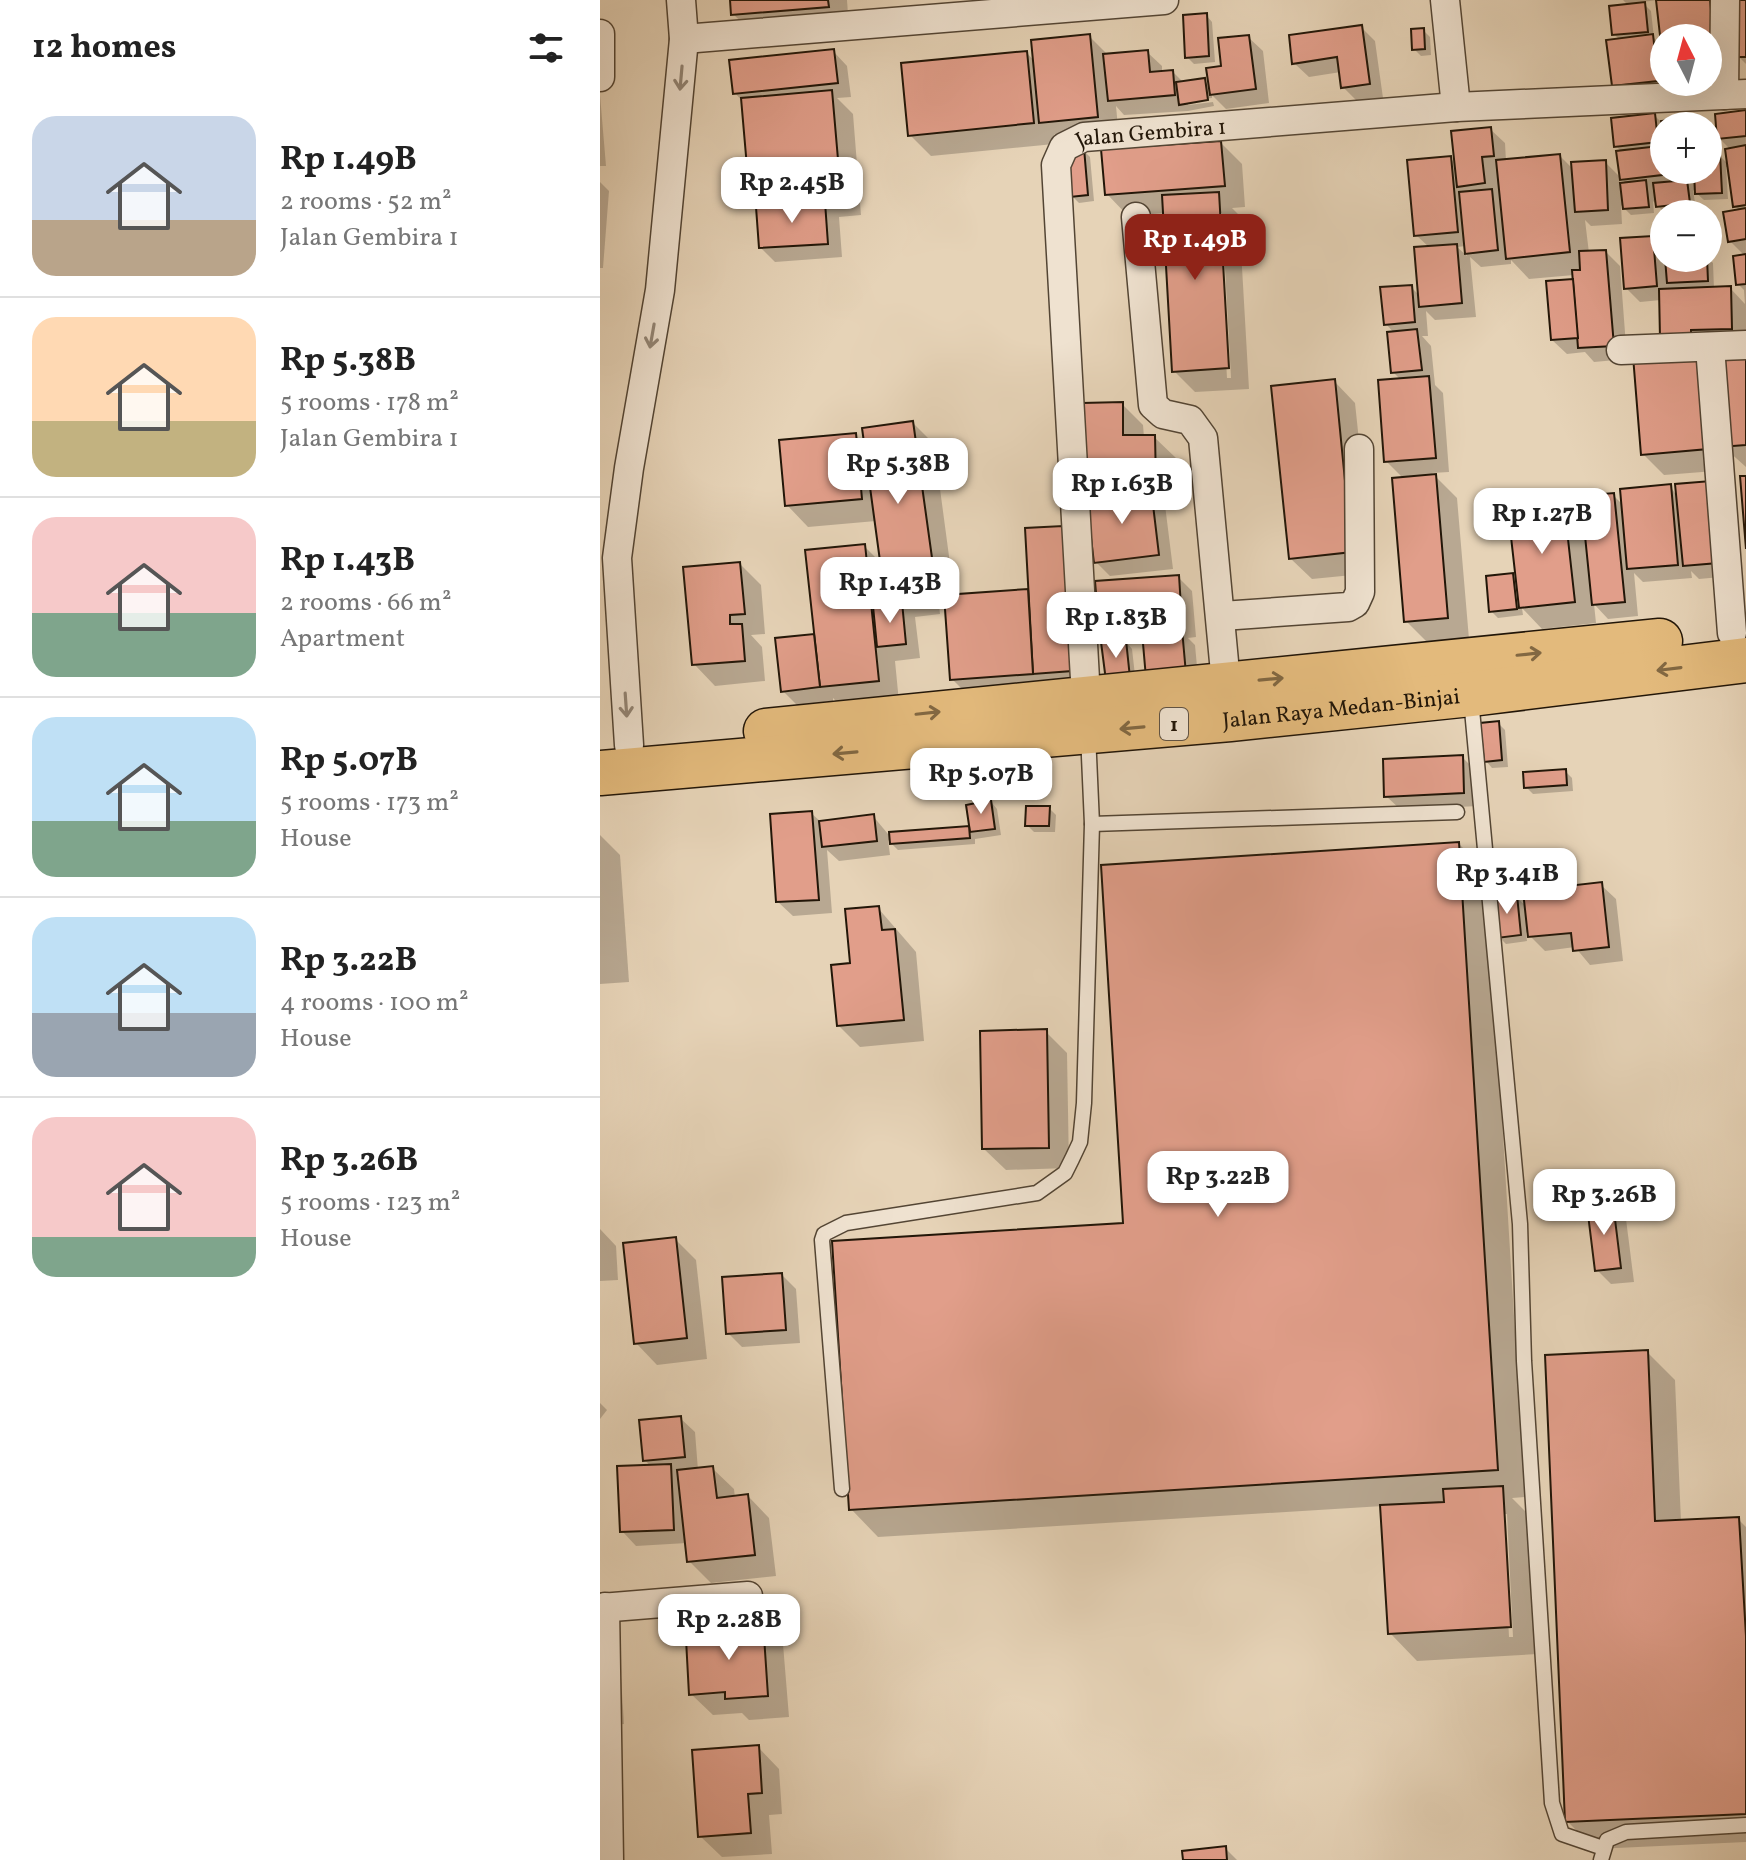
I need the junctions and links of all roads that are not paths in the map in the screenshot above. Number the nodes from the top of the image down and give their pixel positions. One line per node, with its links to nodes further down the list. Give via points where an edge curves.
1 (681, 0): 6 (street)
2 (1164, 0): 5 (street)
3 (1445, 0): 8 (street)
4 (1725, 0): 7 (street)
5 (850, 13): 6 (street)
6 (684, 39): 14 (street, one-way to 14, via 660,290)
7 (1735, 94): 8 (street, Jalan Gembira 1)
8 (1456, 107): 19 (street, Jalan Gembira 1, via 1084,137 1071,141 1059,155)
9 (1136, 217): 15 (street, via 1153,405 1163,414 1190,420 1203,438)
10 (1746, 345): 11 (street)
11 (1710, 347): 12 (street); 16 (street)
12 (1621, 350)
13 (1359, 449): 15 (street, via 1360,592 1355,603)
14 (609, 559): 20 (street, one-way to 20)
15 (1222, 616): 17 (street)
16 (1741, 642): 17 (highway, Jalan Raya Medan-Binjai / 1, one-way to 16); 18 (highway, Jalan Raya Medan-Binjai / 1, one-way to 18)
17 (1226, 683): 19 (highway, Jalan Raya Medan-Binjai / 1)
18 (1471, 694): 19 (highway, Jalan Raya Medan-Binjai / 1, one-way to 19); 27 (lane, via 1520,1224 1552,1803 1562,1834)
19 (1087, 714): 20 (highway, Jalan Raya Medan-Binjai / 1); 22 (lane)
20 (610, 755)
21 (1457, 812): 22 (lane)
22 (1092, 824): 23 (lane, via 1084,1103 1080,1142 1065,1173 1037,1193 846,1223 822,1237)
23 (842, 1489)
24 (748, 1596): 25 (street)
25 (602, 1608): 28 (street)
26 (1746, 1825): 27 (lane, via 1626,1832 1607,1840)
27 (1602, 1854)
28 (609, 1860)

